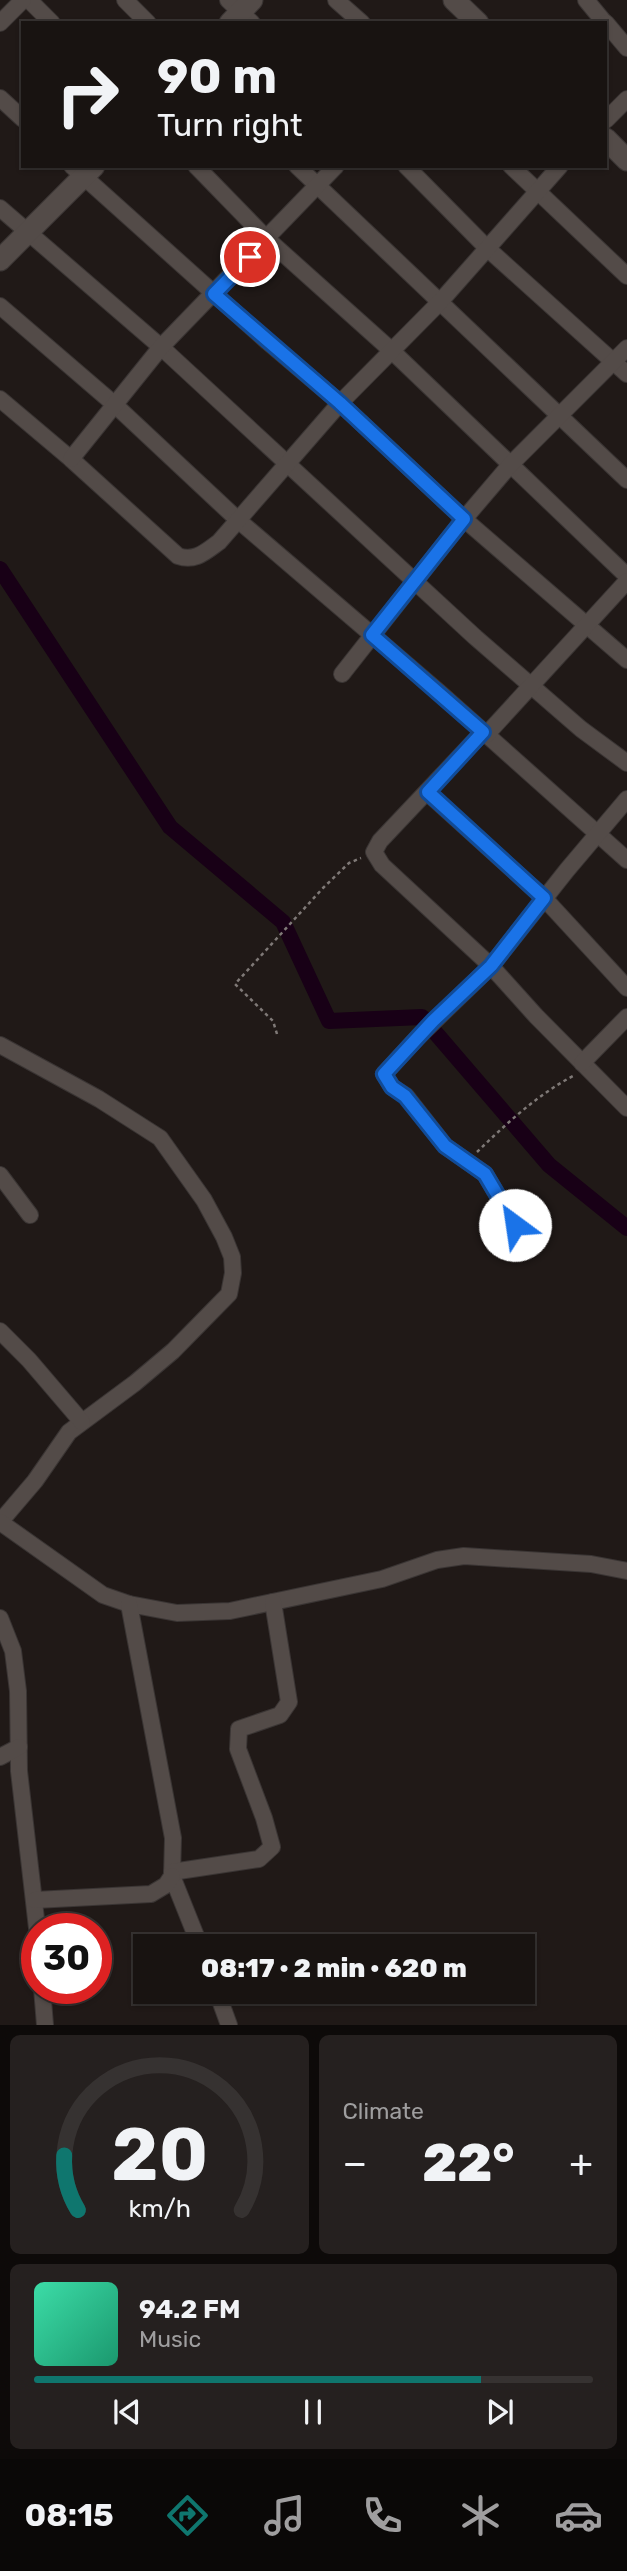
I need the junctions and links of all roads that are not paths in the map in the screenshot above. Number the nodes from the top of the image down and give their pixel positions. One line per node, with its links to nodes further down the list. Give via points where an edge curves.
1 (23, 0): 10 (street)
2 (29, 0): 6 (street)
3 (125, 0): 7 (street)
4 (336, 0): 8 (street)
5 (586, 0): 9 (street)
6 (50, 21)
7 (146, 21)
8 (360, 21)
9 (603, 21)
10 (0, 23)
11 (607, 25): 12 (street)
12 (627, 48)
13 (0, 98): 15 (street)
14 (627, 99): 16 (street)
15 (21, 117)
16 (607, 119)
17 (607, 140): 18 (street)
18 (627, 160)
19 (198, 168): 30 (street)
20 (299, 168): 26 (street)
21 (334, 168): 26 (street)
22 (408, 168): 31 (street)
23 (513, 168): 27 (street)
24 (558, 168): 27 (street)
25 (84, 170): 29 (street); 34 (street)
26 (318, 186): 30 (street); 35 (street)
27 (538, 193): 31 (street); 33 (street)
28 (0, 208): 29 (street)
29 (26, 233): 32 (street); 37 (street)
30 (267, 239): 34 (street); 39 (street)
31 (488, 249): 35 (street); 40 (street)
32 (0, 260)
33 (627, 276)
34 (214, 294): 37 (street); 43 (street)
35 (439, 303): 39 (street); 45 (street)
36 (0, 306): 44 (street)
37 (161, 346): 44 (street); 47 (street)
38 (627, 348): 40 (street)
39 (391, 351): 43 (street); 48 (street)
40 (614, 360): 41 (street); 45 (street)
41 (627, 374)
42 (0, 399): 46 (street)
43 (340, 403): 47 (street); 50 (street)
44 (114, 404): 46 (street); 51 (street)
45 (558, 416): 48 (street); 49 (street)
46 (71, 459): 51 (street, via 178,556 189,560 200,556)
47 (287, 462): 51 (street); 53 (street)
48 (510, 465): 50 (street); 52 (street)
49 (627, 480)
50 (464, 519): 53 (street); 54 (street)
51 (238, 520): 55 (street)
52 (627, 578): 54 (street)
53 (415, 582): 55 (street); 58 (street)
54 (587, 624): 56 (street); 58 (street)
55 (372, 635): 57 (street); 59 (street)
56 (627, 660)
57 (342, 674)
58 (531, 685): 59 (street); 60 (street)
59 (484, 733): 61 (street); 63 (street)
60 (627, 763)
61 (428, 792): 65 (street); 66 (street, via 374,852 382,865)
62 (627, 799): 63 (street)
63 (598, 834): 64 (street); 65 (street)
64 (627, 860)
65 (544, 898): 66 (street); 67 (street)
66 (491, 966): 70 (street); 74 (street, via 384,1074 445,1146 485,1174)
67 (627, 988)
68 (627, 1017): 70 (street)
69 (0, 1045): 76 (street, via 160,1138 204,1200 232,1257 229,1294 163,1359)
70 (585, 1066): 71 (street)
71 (627, 1108)
72 (0, 1175): 73 (street)
73 (30, 1215)
74 (515, 1225)
75 (0, 1331): 76 (street)
76 (82, 1422): 77 (street, via 69,1432)
77 (0, 1522): 80 (street, via 103,1595)
78 (627, 1571): 79 (street, via 591,1564 464,1556)
79 (273, 1602): 80 (street, via 230,1611 177,1613); 84 (street, via 289,1702 280,1715 239,1728 238,1749 272,1847 259,1859)
80 (129, 1604): 84 (street, via 173,1838)
81 (0, 1618): 82 (street, via 13,1651)
82 (19, 1747): 83 (street); 85 (street)
83 (0, 1757)
84 (172, 1874): 85 (street, via 166,1885 151,1894); 87 (street)
85 (35, 1900): 86 (street)
86 (36, 1913)
87 (195, 1934)
88 (43, 2004): 90 (street)
89 (221, 2004): 91 (street)
90 (45, 2025)
91 (229, 2025)

